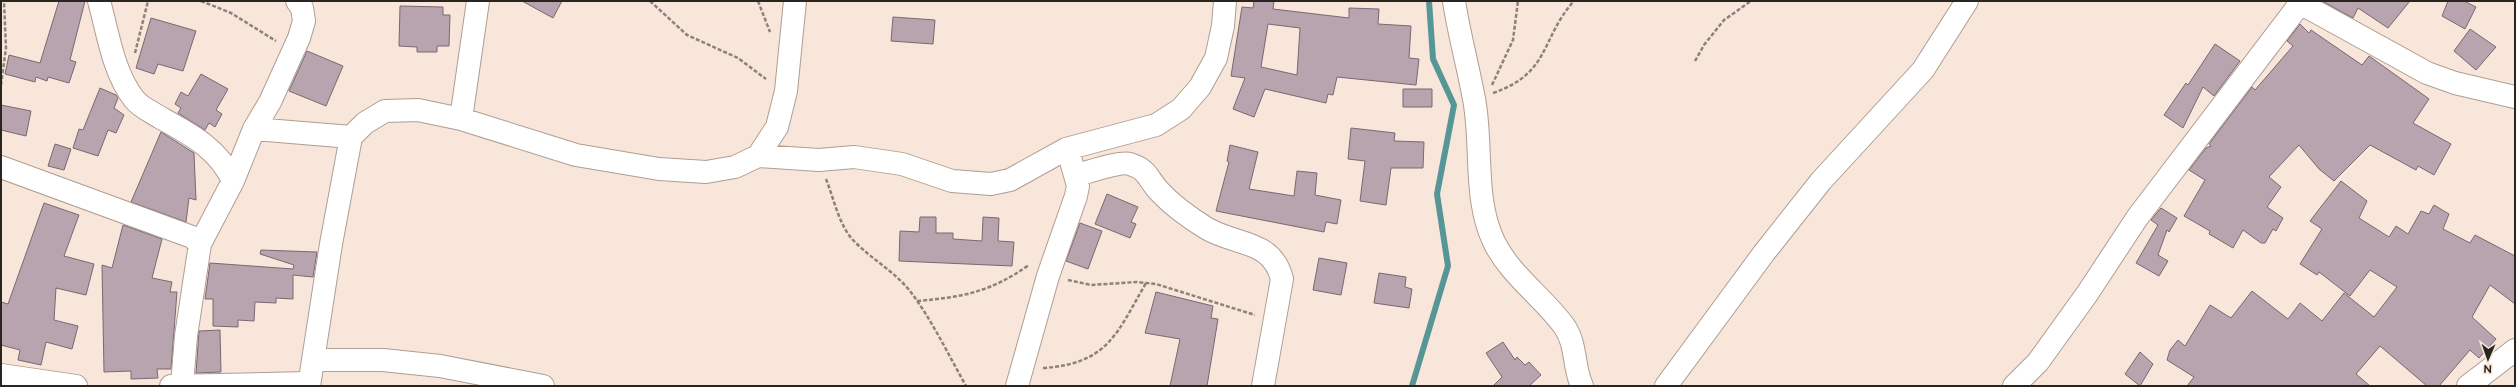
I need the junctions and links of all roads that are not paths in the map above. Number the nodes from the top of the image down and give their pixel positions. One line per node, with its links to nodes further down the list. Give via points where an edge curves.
1 (99, 1): 17 (street, via 118,70 134,98 150,111 197,138 224,163)
2 (297, 1): 11 (street, via 302,8 304,22 270,102)
3 (478, 1): 10 (street)
4 (795, 1): 14 (street, via 784,98 777,127)
5 (1225, 1): 13 (street, via 1216,58 1200,87 1181,109 1156,125)
6 (1454, 1): 28 (street, via 1474,99 1480,192 1488,228 1500,252 1565,327 1575,352 1578,378)
7 (1968, 1): 29 (street, via 1923,70 1822,181 1764,253)
8 (2301, 2): 9 (street, via 2427,73 2455,83); 30 (street, via 2137,218 2038,362)
9 (2515, 97)
10 (461, 119): 12 (street, via 418,110 385,111 365,123); 14 (street, via 576,155 659,169 706,172 735,167)
11 (254, 129): 12 (street); 17 (street)
12 (351, 137): 20 (street)
13 (1066, 149): 14 (street, via 1010,180 991,184 952,181 881,160 854,157 819,160); 16 (street)
14 (758, 156)
15 (1, 167): 18 (street, via 192,237)
16 (1077, 175): 22 (street, via 1076,196 1048,276); 27 (street, via 1128,163 1142,168 1159,192 1193,218 1222,236 1272,255 1279,265 1282,279)
17 (233, 181): 18 (street)
18 (200, 244): 25 (street)
19 (2515, 350): 31 (street)
20 (313, 360): 23 (street); 26 (street, via 383,360 426,364 480,372)
21 (1, 375): 24 (street)
22 (1019, 378)
23 (309, 385): 25 (street)
24 (76, 386)
25 (177, 386)
26 (543, 386)
27 (1263, 386)
28 (1582, 386)
29 (1666, 386)
30 (2014, 386)
31 (2468, 386)

